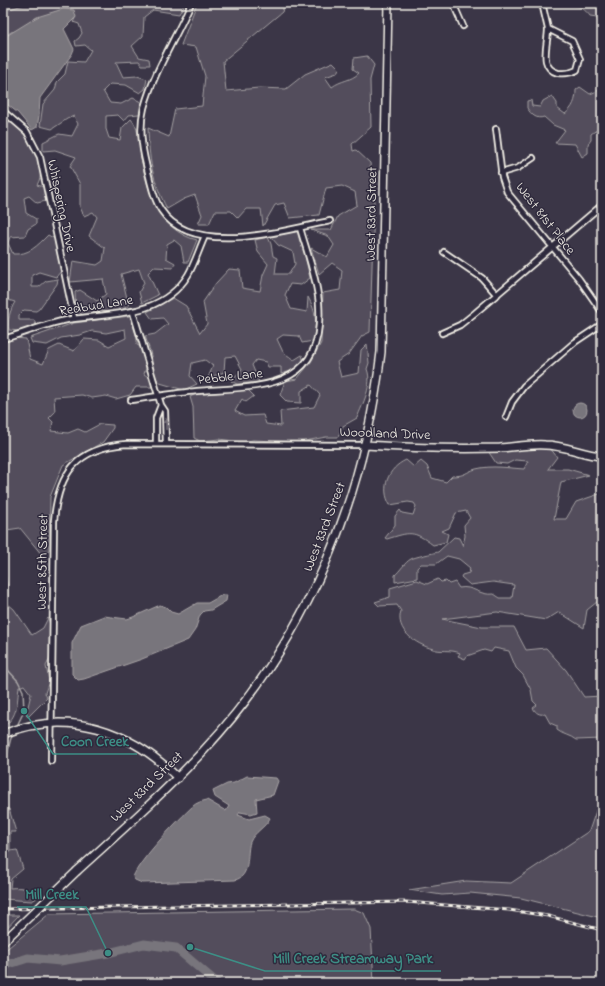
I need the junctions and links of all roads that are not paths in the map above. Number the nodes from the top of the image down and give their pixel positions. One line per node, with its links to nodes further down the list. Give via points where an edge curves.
1 (191, 3): 14 (street, via 146,100 141,137 154,195 162,212 193,234)
2 (388, 3): 30 (main road, West 83rd Street, via 382,328 378,379)
3 (453, 3): 5 (street)
4 (542, 3): 6 (street)
5 (463, 26)
6 (548, 29): 6 (street, via 545,54 547,66 550,70 560,73 577,70 580,59 572,41)
7 (3, 111): 20 (street, Whispering Drive, via 27,132 40,157)
8 (496, 129): 10 (street, West 81st Place)
9 (533, 158): 10 (street, via 518,168)
10 (501, 173): 15 (street, West 81st Place, via 507,192)
11 (602, 204): 15 (street)
12 (330, 221): 13 (street)
13 (300, 228): 14 (street, via 256,235); 24 (street, Pebble Lane, via 317,292 319,314 316,341 310,357 294,373 266,385)
14 (205, 236): 18 (street, Redbud Lane, via 188,275 181,284 159,301)
15 (552, 246): 17 (street); 19 (street, West 81st Place)
16 (444, 252): 17 (street, via 482,278)
17 (497, 295): 22 (street, via 460,325)
18 (133, 312): 20 (street, Redbud Lane); 24 (street)
19 (602, 312)
20 (74, 318): 23 (street, Redbud Lane)
21 (602, 324): 27 (street, via 575,342 524,386 512,402)
22 (442, 333)
23 (3, 339)
24 (159, 397): 25 (street, Pebble Lane); 26 (street)
25 (131, 400)
26 (161, 405): 28 (street, via 156,418); 29 (street, one-way to 26, via 165,411)
27 (506, 417)
28 (156, 444): 29 (street, West 85th Street); 32 (street, West 85th Street, via 114,445 92,452 74,466 61,484 54,521)
29 (166, 444): 30 (street, Woodland Drive)
30 (366, 446): 31 (main road, Woodland Drive, via 421,449 545,445); 35 (main road, West 83rd Street, via 341,527 298,621 246,700)
31 (602, 456)
32 (52, 724): 33 (main road, via 31,726); 34 (street, West 85th Street); 35 (main road, via 92,726 123,737 149,752)
33 (3, 734)
34 (51, 761)
35 (178, 778): 36 (main road, West 83rd Street, bridge)
36 (3, 942)

